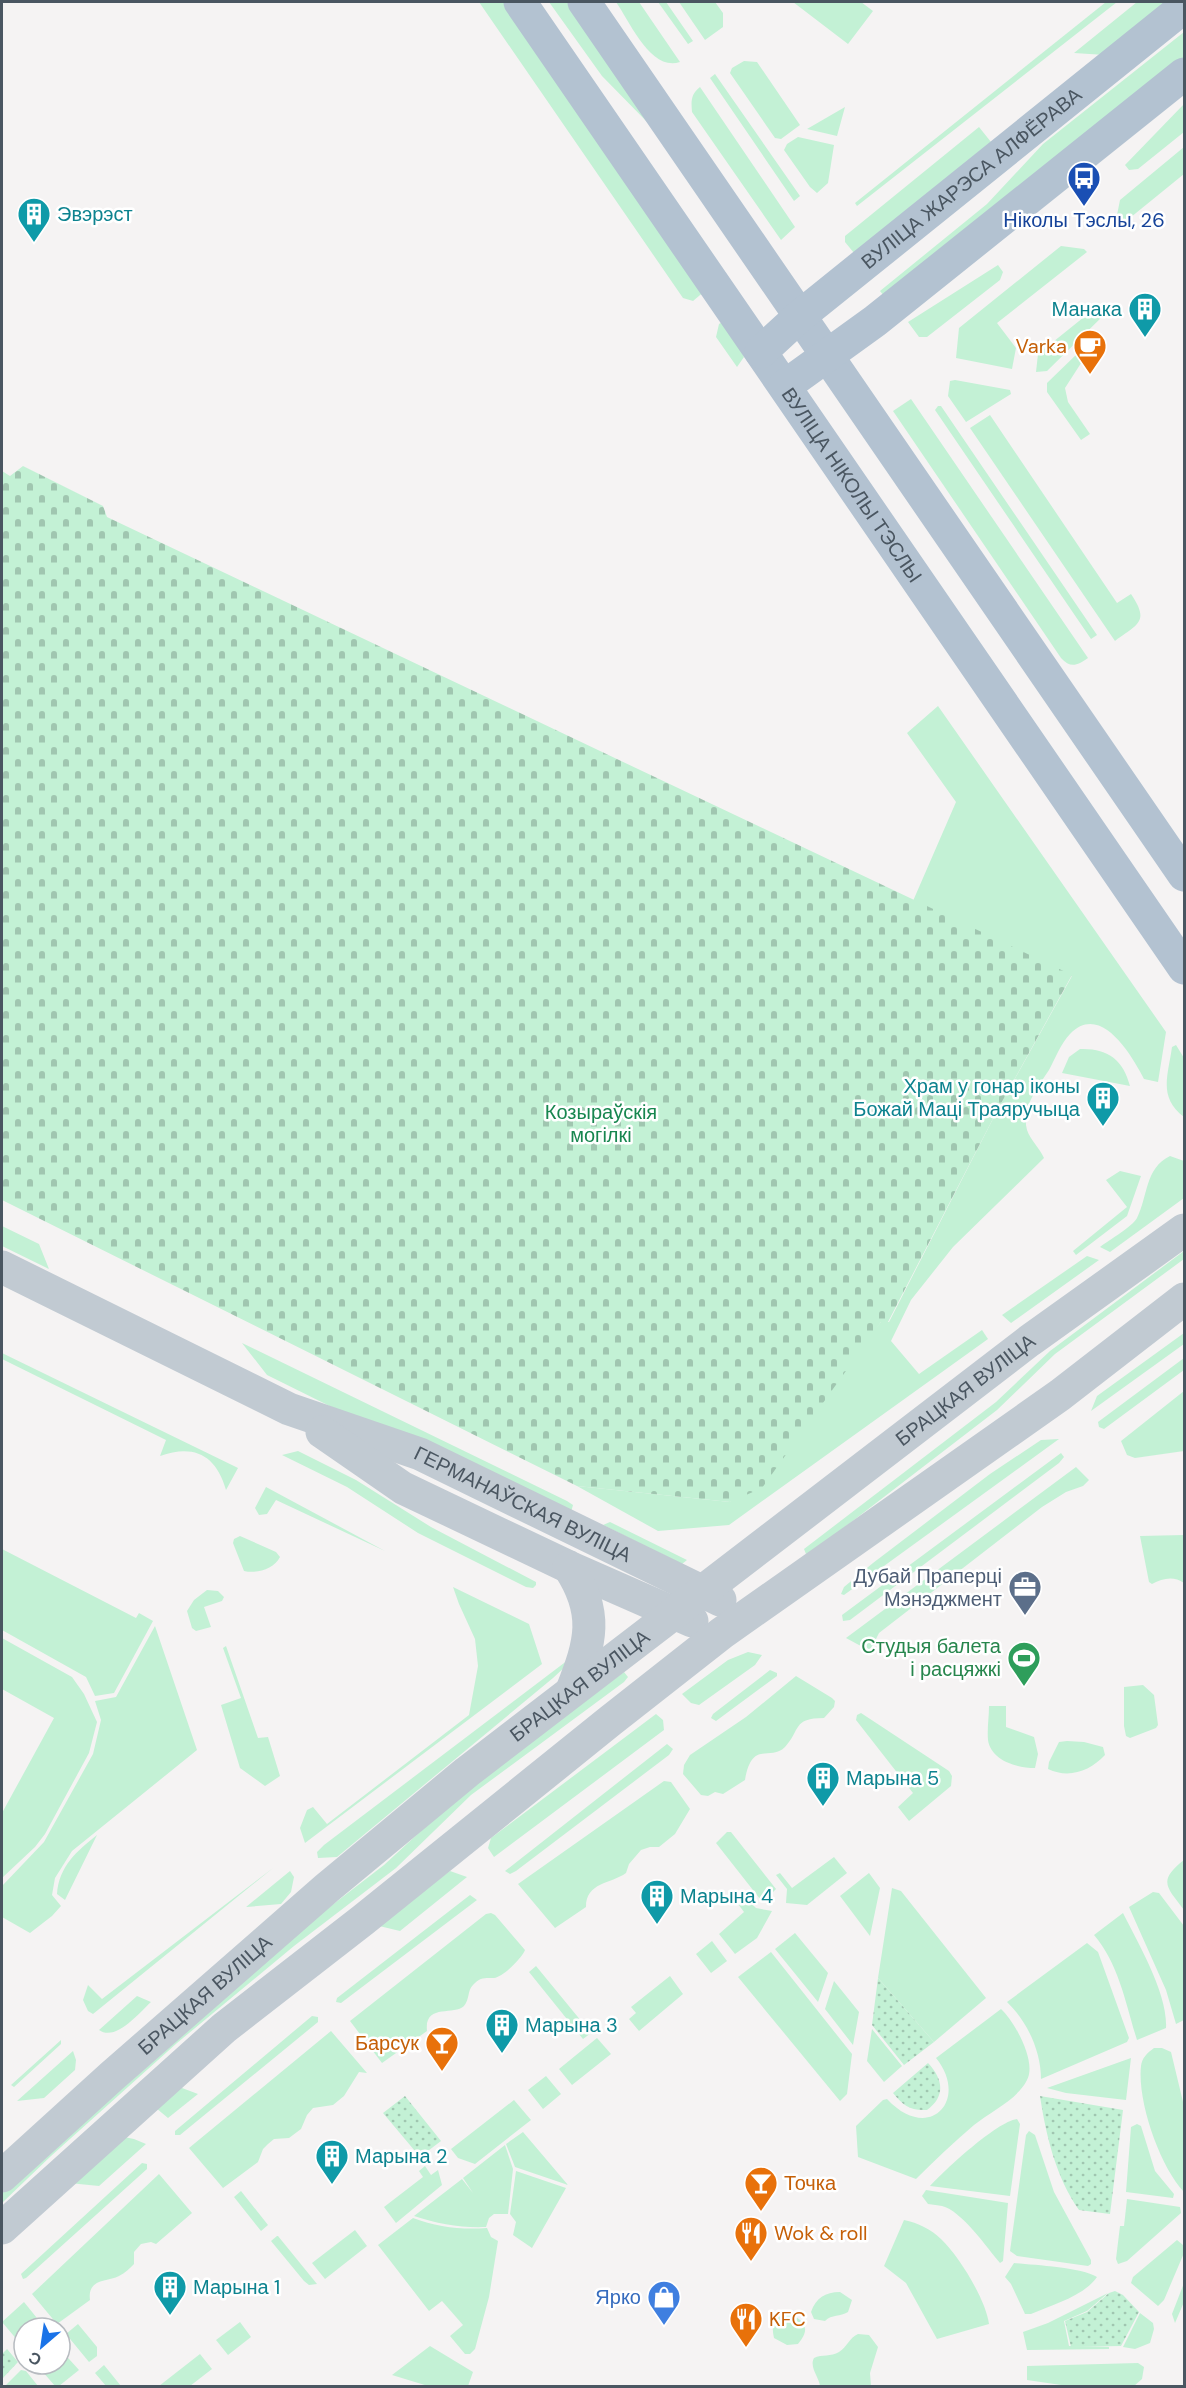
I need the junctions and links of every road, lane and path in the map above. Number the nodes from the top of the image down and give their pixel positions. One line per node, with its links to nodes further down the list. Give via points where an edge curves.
1 (520, 2): 6 (main road, ВУЛІЦА НІКОЛЫ ТЭСЛЫ)
2 (584, 2): 5 (main road)
3 (1185, 7): 5 (main road, ВУЛІЦА ЖАРЭСА АЛФЁРАВА)
4 (1185, 74): 7 (main road)
5 (800, 316): 6 (main road, ВУЛІЦА ЖАРЭСА АЛФЁРАВА); 7 (main road)
6 (761, 352): 8 (main road, ВУЛІЦА НІКОЛЫ ТЭСЛЫ)
7 (828, 356): 8 (main road); 9 (main road)
8 (784, 386): 10 (main road, ВУЛІЦА НІКОЛЫ ТЭСЛЫ)
9 (1185, 875)
10 (1185, 968)
11 (1185, 1230): 16 (street, БРАЦКАЯ ВУЛІЦА, via 1029,1341)
12 (2, 1267): 14 (street, ГЕРМАНАЎСКАЯ ВУЛІЦА)
13 (1185, 1299): 17 (street, БРАЦКАЯ ВУЛІЦА, via 1060,1395)
14 (289, 1409): 15 (street, ГЕРМАНАЎСКАЯ ВУЛІЦА, via 403,1488); 16 (street, ГЕРМАНАЎСКАЯ ВУЛІЦА, via 420,1454)
15 (569, 1567): 18 (street, ГЕРМАНАЎСКАЯ ВУЛІЦА); 20 (street, via 582,1586 589,1624 588,1646)
16 (703, 1593): 17 (street, ГЕРМАНАЎСКАЯ ВУЛІЦА); 18 (street, БРАЦКАЯ ВУЛІЦА)
17 (752, 1612): 19 (street, БРАЦКАЯ ВУЛІЦА)
18 (674, 1614): 19 (street, ГЕРМАНАЎСКАЯ ВУЛІЦА); 20 (street, БРАЦКАЯ ВУЛІЦА)
19 (722, 1633): 22 (street, БРАЦКАЯ ВУЛІЦА, via 224,2028)
20 (572, 1690): 21 (street, БРАЦКАЯ ВУЛІЦА, via 327,1888)
21 (2, 2176)
22 (2, 2228)

